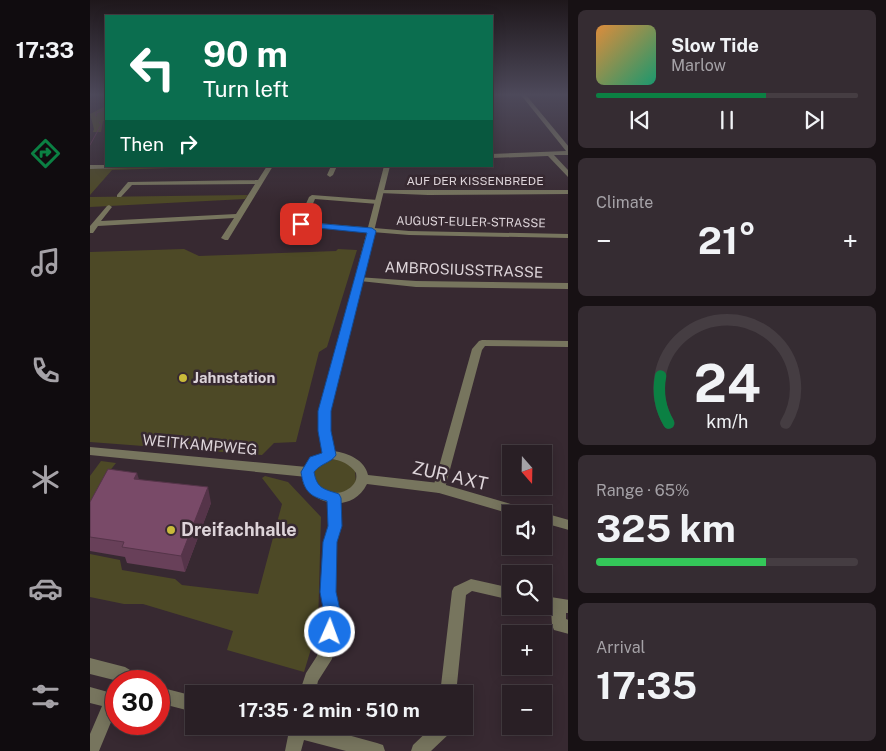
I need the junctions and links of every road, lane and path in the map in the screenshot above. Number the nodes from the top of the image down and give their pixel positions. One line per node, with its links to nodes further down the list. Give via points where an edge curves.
1 (551, 130): 2 (street)
2 (568, 152): 3 (street)
3 (550, 154): 4 (street); 11 (street)
4 (493, 156)
5 (90, 167): 6 (street)
6 (105, 167)
7 (269, 167): 12 (street)
8 (334, 167): 10 (street)
9 (387, 167): 13 (street)
10 (330, 175)
11 (568, 176)
12 (260, 182): 15 (street, via 130,183); 18 (street)
13 (381, 192): 14 (street, AUF DER KISSENBREDE); 16 (street)
14 (568, 192)
15 (119, 196)
16 (378, 202): 21 (street); 21 (street, AUGUST-EULER-STRASSE, via 312,198 301,224)
17 (110, 207): 19 (street)
18 (240, 216): 19 (street); 23 (street)
19 (95, 224): 20 (street)
20 (90, 231)
21 (372, 231): 22 (street, AUGUST-EULER-STRASSE); 24 (street)
22 (568, 236)
23 (225, 238)
24 (360, 279): 25 (street, AMBROSIUSSTRASSE, via 416,284); 28 (street, via 324,411)
25 (568, 286)
26 (568, 344): 31 (street, via 482,344 477,350)
27 (90, 451): 29 (street, WEITKAMPWEG)
28 (329, 455): 29 (street, via 315,461); 30 (street, via 355,462)
29 (307, 472): 32 (street, via 310,486 316,492)
30 (362, 479): 31 (street, ZUR AXT); 32 (street, via 350,495)
31 (439, 488): 33 (street, ZUR AXT)
32 (334, 498): 41 (street, via 335,526 330,542 328,592 334,619 324,659)
33 (502, 506)
34 (552, 520): 35 (street)
35 (568, 525)
36 (502, 592): 42 (street, via 471,585 459,591)
37 (563, 606): 38 (street, via 559,625)
38 (568, 627)
39 (90, 666): 40 (street)
40 (106, 670)
41 (309, 685)
42 (449, 685)
43 (90, 695): 44 (street)
44 (105, 696)
45 (170, 698): 46 (street)
46 (185, 702)
47 (105, 718): 51 (street)
48 (293, 735): 52 (street)
49 (319, 735): 53 (street)
50 (435, 735): 54 (street)
51 (91, 751)
52 (293, 751)
53 (377, 751)
54 (419, 751)

